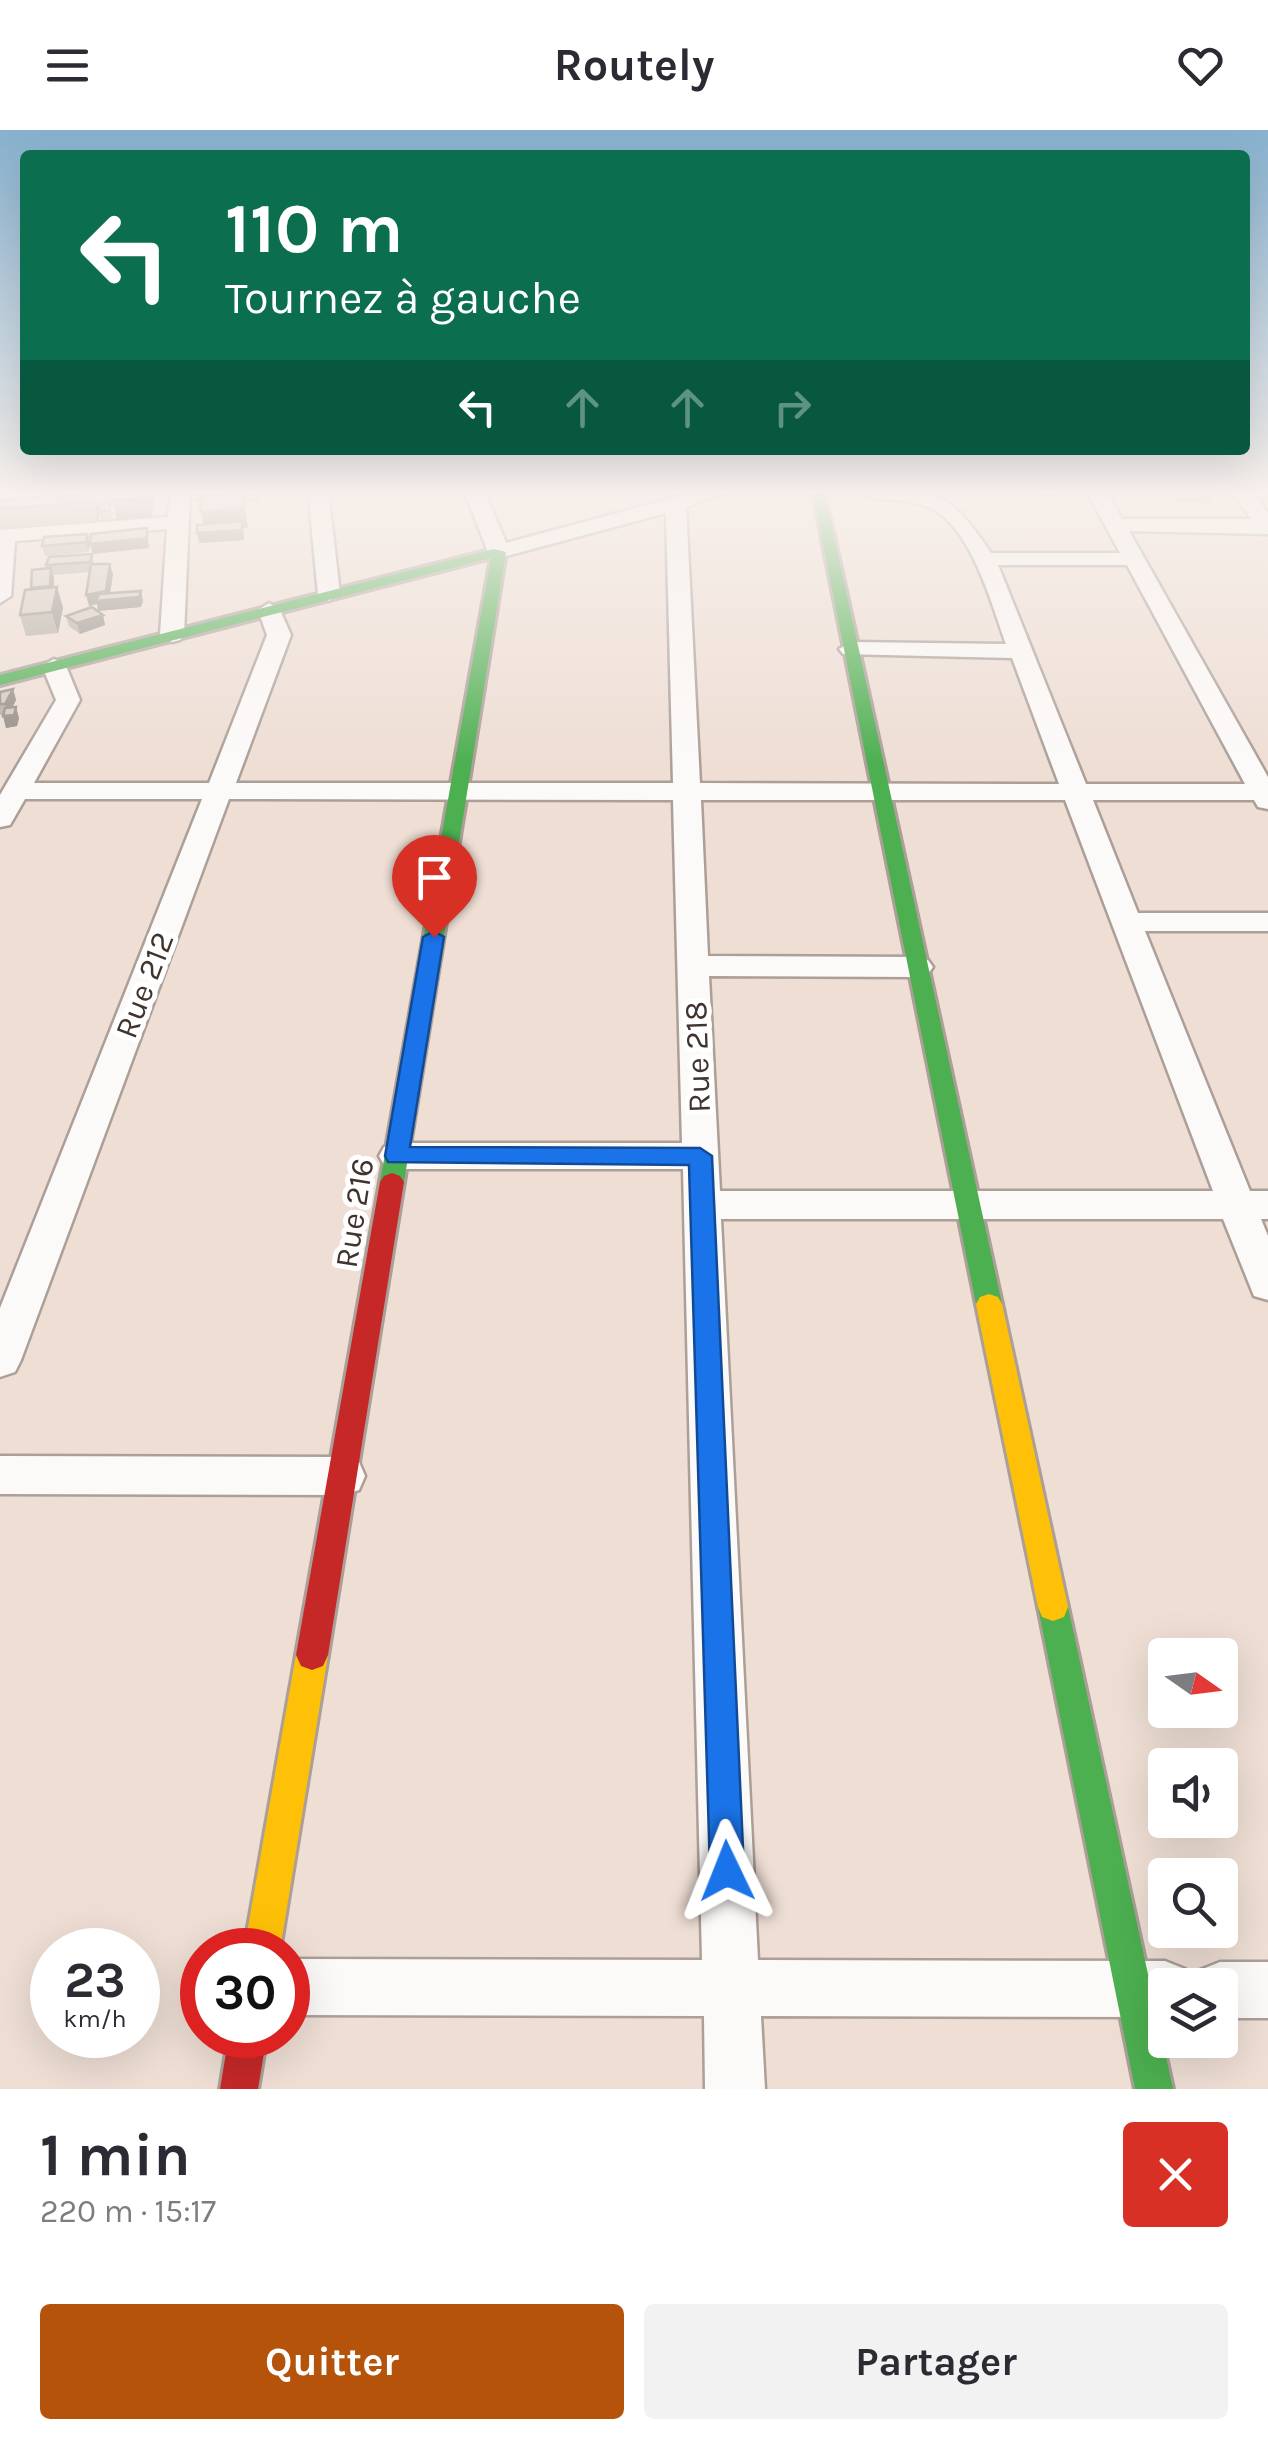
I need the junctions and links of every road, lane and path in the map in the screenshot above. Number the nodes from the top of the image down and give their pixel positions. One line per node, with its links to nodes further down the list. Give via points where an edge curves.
1 (175, 581): 11 (street)
2 (329, 581): 9 (street)
3 (380, 581): 9 (street)
4 (493, 581): 18 (street, Rue 216)
5 (679, 581): 19 (street, Rue 218)
6 (836, 581): 12 (street)
7 (994, 581): 13 (street)
8 (1146, 581): 22 (street)
9 (330, 594): 10 (street)
10 (269, 610): 11 (street); 17 (street, Rue 212, via 279,636)
11 (172, 635): 14 (street)
12 (850, 649): 13 (street); 20 (street)
13 (1021, 650): 21 (street)
14 (54, 666): 15 (street); 16 (street, via 68,700)
15 (0, 680)
16 (16, 791): 17 (street); 23 (street)
17 (219, 791): 18 (street); 34 (street, Rue 212)
18 (458, 791): 19 (street); 28 (street, Rue 216)
19 (687, 792): 20 (street); 26 (street, Rue 218)
20 (880, 792): 21 (street); 27 (street)
21 (1076, 792): 22 (street); 24 (street)
22 (1266, 797)
23 (0, 819)
24 (1126, 922): 25 (street); 32 (street)
25 (1268, 922)
26 (694, 966): 27 (street); 29 (street, Rue 218)
27 (917, 967): 31 (street)
28 (396, 1156): 29 (street); 36 (street, Rue 216)
29 (700, 1156): 30 (street, Rue 218)
30 (702, 1205): 31 (street); 40 (street, Rue 218)
31 (968, 1205): 32 (street); 38 (street)
32 (1252, 1205): 33 (street)
33 (1268, 1285)
34 (0, 1360)
35 (0, 1475): 36 (street)
36 (343, 1476): 37 (street, Rue 216)
37 (266, 1928)
38 (1148, 1985)
39 (310, 1987): 40 (street)
40 (731, 1989): 41 (street); 47 (street, Rue 218)
41 (1148, 1989)
42 (1238, 1990): 43 (street)
43 (1268, 1990)
44 (244, 2058): 46 (street)
45 (1152, 2058): 48 (street)
46 (239, 2089)
47 (735, 2089)
48 (1154, 2089)

